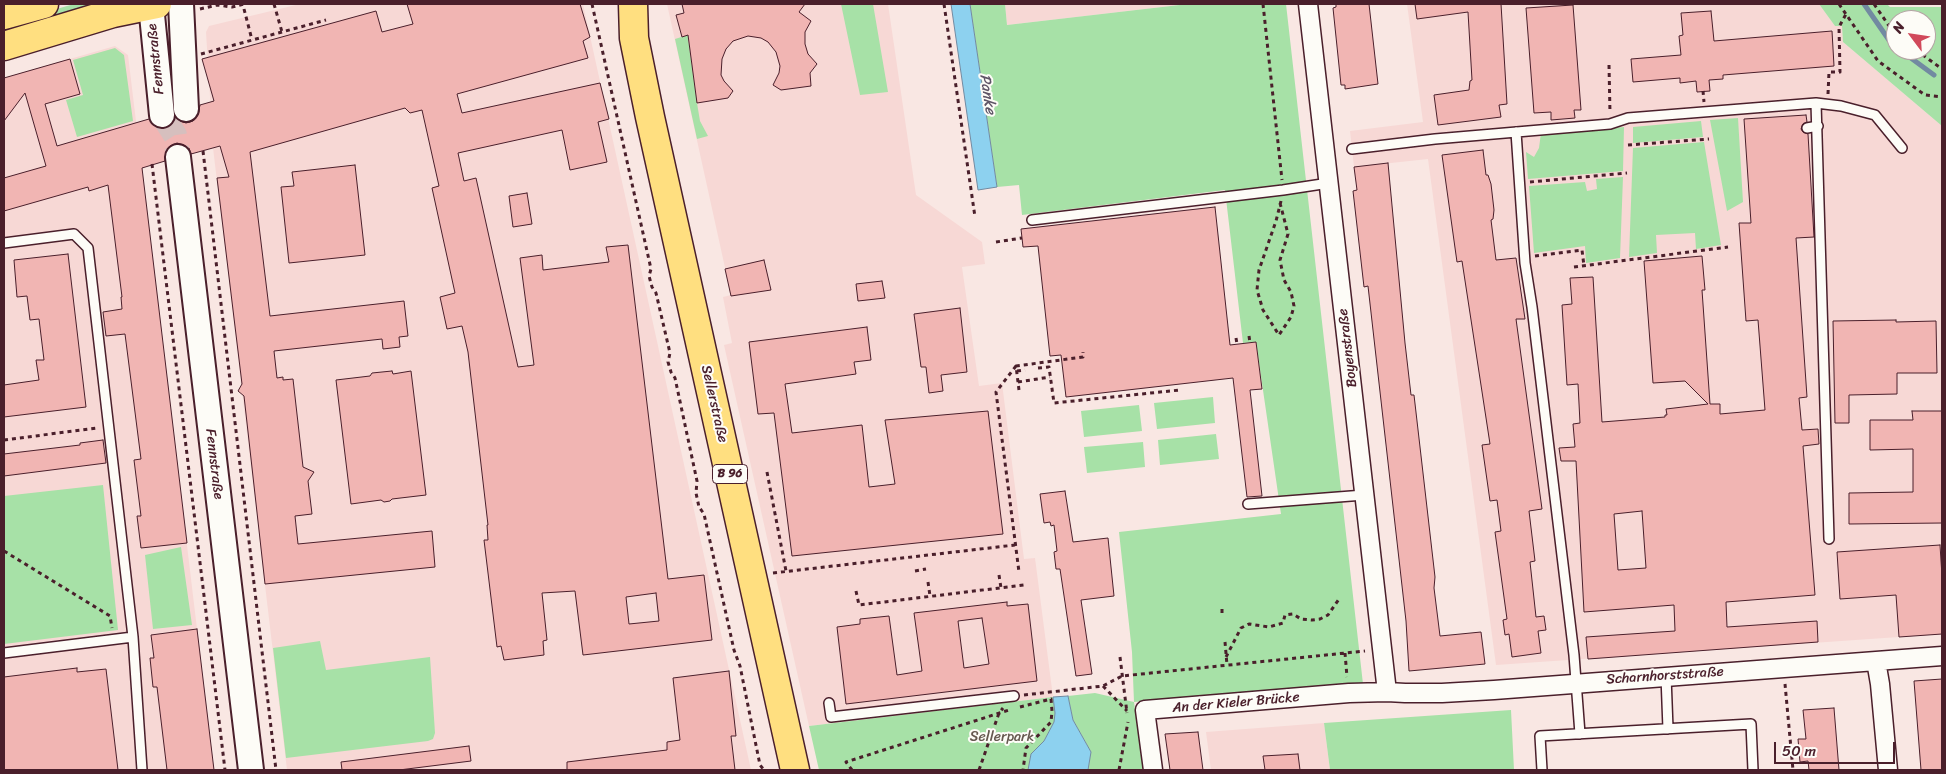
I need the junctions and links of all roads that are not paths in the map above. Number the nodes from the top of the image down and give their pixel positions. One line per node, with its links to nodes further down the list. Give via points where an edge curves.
1 (44, 4): 7 (main road)
2 (153, 4): 9 (main road); 13 (main road, Fennstraße)
3 (181, 4): 12 (main road, Fennstraße)
4 (620, 4): 8 (main road, Sellerstraße / B 96)
5 (633, 4): 8 (main road, Sellerstraße / B 96)
6 (1308, 4): 21 (street, Boyenstraße)
7 (4, 15)
8 (634, 38): 40 (main road, Sellerstraße / B 96)
9 (4, 46)
10 (1816, 104): 11 (lane); 15 (lane); 18 (lane, via 1841,106 1875,115)
11 (1757, 108): 14 (lane); 17 (lane, via 1628,118 1610,124)
12 (186, 109)
13 (162, 114)
14 (1760, 118)
15 (1818, 126): 16 (lane); 26 (lane)
16 (1807, 128)
17 (1516, 132): 19 (lane); 32 (lane, via 1524,257)
18 (1902, 148)
19 (1352, 149)
20 (178, 158): 39 (main road, Fennstraße)
21 (1329, 183): 22 (lane); 24 (street, Boyenstraße)
22 (1032, 220)
23 (4, 243): 27 (lane, via 74,234 88,248)
24 (1364, 495): 25 (lane); 33 (street, Boyenstraße)
25 (1248, 504)
26 (1829, 539)
27 (133, 637): 28 (lane); 38 (lane)
28 (4, 653)
29 (1942, 656): 30 (street, Scharnhorststraße)
30 (1876, 661): 31 (street, Scharnhorststraße); 44 (street)
31 (1666, 676): 32 (street, Scharnhorststraße); 36 (lane)
32 (1576, 683): 33 (street, Scharnhorststraße, via 1442,693); 37 (lane)
33 (1387, 692): 41 (street, An der Kieler Brücke, via 1145,710)
34 (1014, 696): 35 (lane, via 831,717)
35 (829, 704)
36 (1668, 729): 37 (lane); 43 (lane, via 1751,724)
37 (1580, 734): 42 (lane, via 1540,736)
38 (142, 770)
39 (251, 770)
40 (796, 770)
41 (1153, 770)
42 (1542, 770)
43 (1753, 770)
44 (1888, 770)

